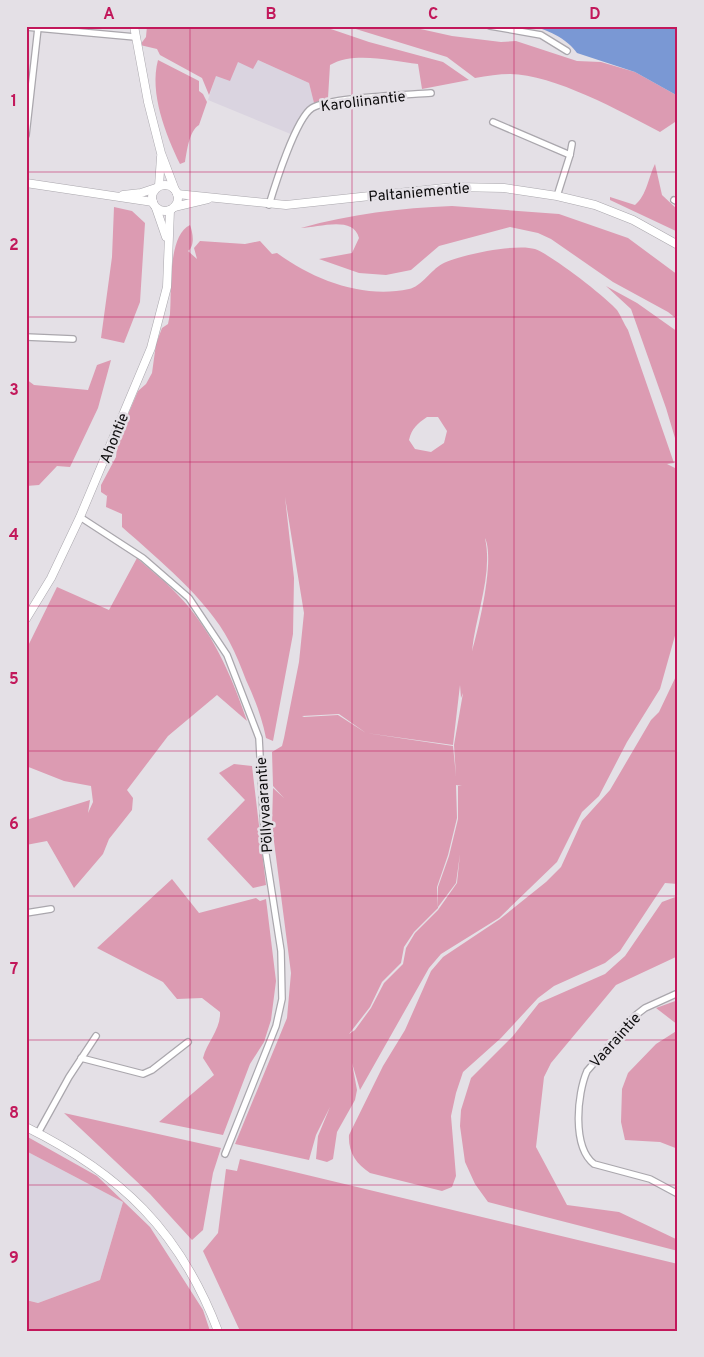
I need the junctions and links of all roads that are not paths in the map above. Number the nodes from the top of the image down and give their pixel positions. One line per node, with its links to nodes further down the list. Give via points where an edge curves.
1 (98, 26): 6 (street)
2 (134, 26): 7 (street)
3 (490, 26): 8 (street, via 541,35)
4 (26, 27): 5 (street)
5 (38, 28): 6 (street); 11 (street)
6 (97, 33): 7 (street)
7 (135, 37): 13 (street)
8 (567, 51)
9 (430, 93): 22 (street, Karoliinantie, via 336,101 312,108 302,119 294,137)
10 (493, 122): 14 (street)
11 (26, 135)
12 (572, 144): 14 (street)
13 (161, 153): 16 (street); 17 (street)
14 (570, 155): 19 (street)
15 (26, 183): 18 (street)
16 (158, 187): 17 (street, via 169,186); 18 (street); 21 (street, via 153,193)
17 (176, 192): 20 (street, Paltaniementie); 23 (street, via 177,201)
18 (119, 196): 21 (street)
19 (557, 196): 22 (street, Paltaniementie, via 504,188 454,187 302,205); 24 (street, Paltaniementie, via 614,212)
20 (209, 198): 22 (street, Paltaniementie); 23 (street, Paltaniementie)
21 (155, 205): 23 (street, via 164,211); 25 (street, Ahontie)
22 (269, 205)
23 (172, 208): 25 (street, Ahontie)
24 (678, 245)
25 (168, 246): 28 (street, Ahontie, via 167,287 151,348)
26 (26, 337): 27 (street)
27 (73, 339)
28 (80, 517): 29 (street, Ahontie, via 51,578); 38 (street, Pöllyvaarantie, via 143,558 189,598 227,654 259,738 265,848 281,951 282,999 276,1026)
29 (26, 619)
30 (51, 909): 31 (street)
31 (26, 913)
32 (678, 993): 39 (street, Vaaraintie, via 636,1015 587,1071 583,1082 579,1137 581,1147 594,1164 650,1179)
33 (96, 1036): 35 (street)
34 (188, 1042): 35 (street, via 143,1074)
35 (81, 1058): 37 (street)
36 (26, 1127): 37 (street)
37 (38, 1133): 40 (street, via 112,1179 164,1231 195,1277)
38 (225, 1154)
39 (678, 1194)
40 (218, 1331)

